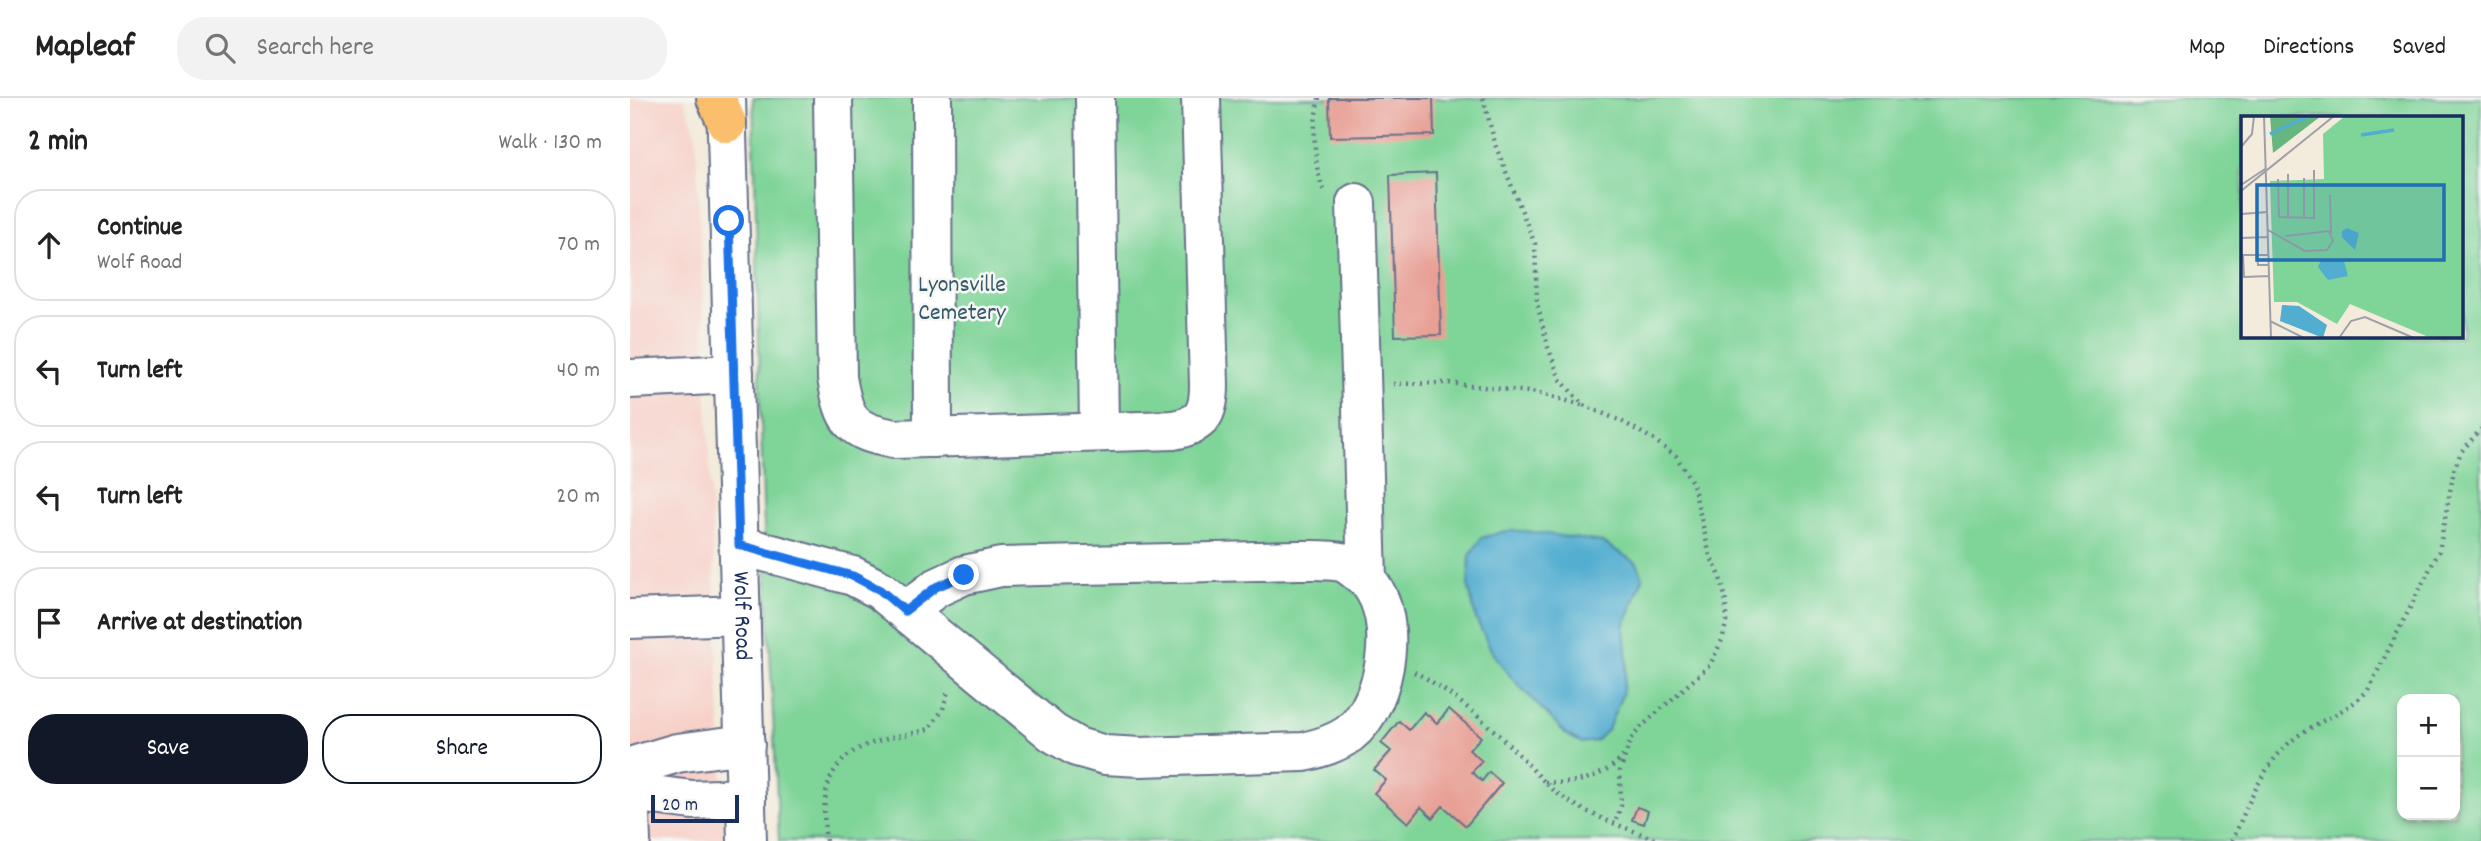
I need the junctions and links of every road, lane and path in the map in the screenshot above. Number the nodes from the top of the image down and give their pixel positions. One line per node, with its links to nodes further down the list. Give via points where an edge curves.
1 (833, 98): 15 (street, via 837,378 846,416 871,435)
2 (932, 98): 15 (street)
3 (1095, 98): 14 (street)
4 (1200, 98): 14 (street, via 1209,402 1190,427)
5 (1319, 98): 8 (path, via 1314,116 1318,180 1329,201)
6 (1483, 98): 12 (path, via 1496,147 1535,244 1537,303 1548,347 1560,379)
7 (723, 106): 9 (street, Wolf Road)
8 (1356, 203): 11 (street)
9 (734, 373): 10 (street); 16 (street, Wolf Road)
10 (630, 379)
11 (1363, 385): 12 (path, via 1448,383 1538,393); 17 (street)
12 (1583, 405): 24 (path, via 1621,421 1676,456 1693,484 1725,596 1727,620 1710,665 1641,727)
13 (2481, 429): 35 (path, via 2461,452 2438,551 2368,690 2343,711 2286,745 2264,773)
14 (1099, 432): 15 (street)
15 (933, 438)
16 (739, 545): 18 (street, via 853,576); 19 (street, Wolf Road)
17 (1367, 579): 18 (street, via 1344,562 1299,560 1001,568 964,575 936,587); 22 (street, via 1382,606)
18 (905, 611): 21 (street)
19 (741, 615): 20 (street); 23 (street, Wolf Road)
20 (630, 619)
21 (962, 658): 22 (street, via 1053,733 1077,747 1105,755 1140,757 1304,752 1327,746 1350,733 1368,712 1380,687); 33 (path, via 943,709 929,729 859,748 831,774 824,796)
22 (1385, 658): 26 (path, via 1434,682 1512,747)
23 (745, 744): 25 (street, via 677,752); 28 (street, Wolf Road)
24 (1625, 753): 26 (path, via 1612,768 1593,777); 30 (path, via 1620,771 1621,806)
25 (630, 767)
26 (1545, 782): 30 (path, via 1589,813)
27 (630, 792): 28 (street, via 692,800)
28 (746, 798): 32 (street, Wolf Road)
29 (630, 815): 31 (street)
30 (1615, 823): 34 (path)
31 (631, 841)
32 (747, 841)
33 (825, 841)
34 (1660, 841)
35 (2232, 841)

